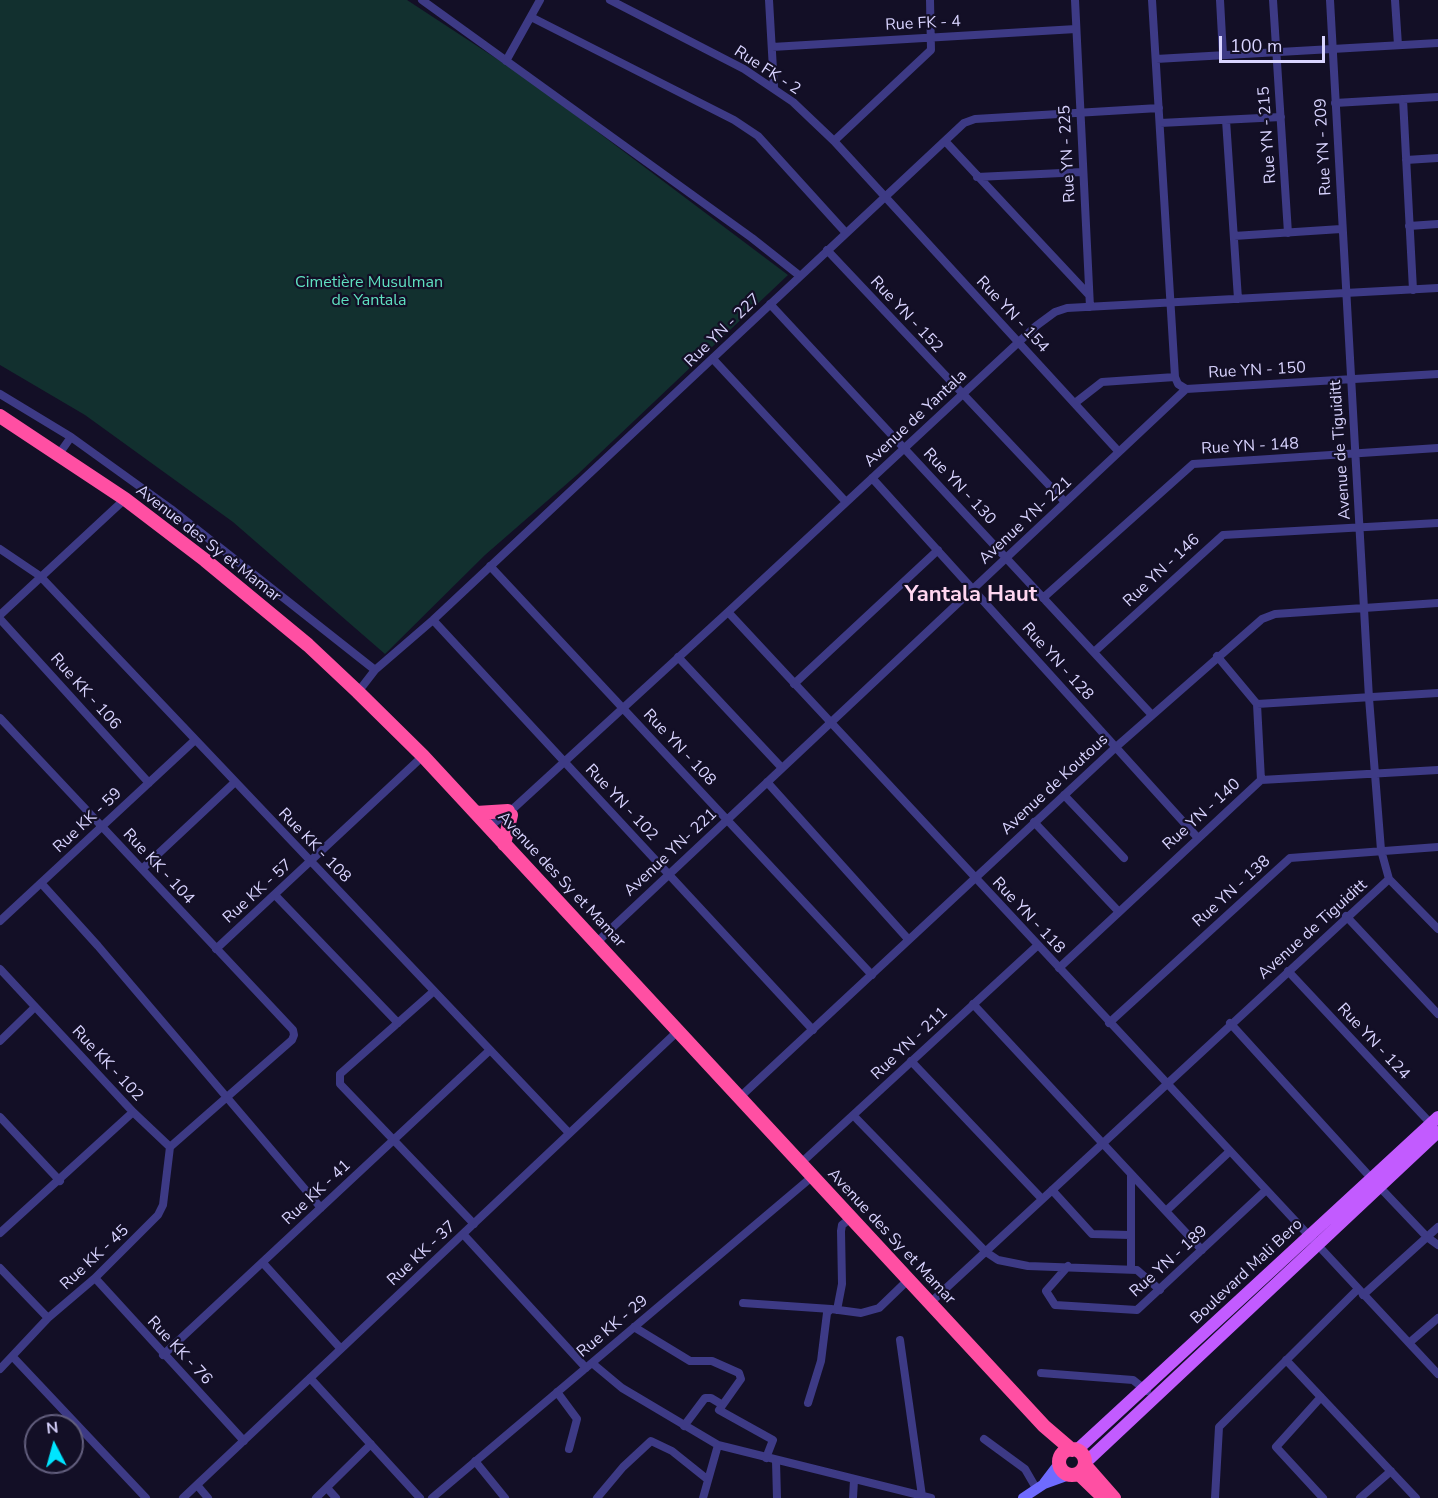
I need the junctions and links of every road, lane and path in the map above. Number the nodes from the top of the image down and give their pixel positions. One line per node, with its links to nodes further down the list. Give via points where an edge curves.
1 (422, 0): 22 (street)
2 (540, 0): 12 (street)
3 (610, 0): 23 (street, Rue FK - 2)
4 (770, 0): 17 (street)
5 (930, 0): 14 (street)
6 (1074, 0): 13 (street, Rue YN - 225)
7 (1152, 0): 21 (street)
8 (1220, 0): 20 (street)
9 (1273, 0): 19 (street, Rue YN - 215)
10 (1330, 0): 18 (street, Rue YN - 209)
11 (1395, 0): 16 (street)
12 (531, 17): 22 (street); 42 (street, via 758,135)
13 (1076, 29): 14 (street, Rue FK - 4); 28 (street, Rue YN - 225)
14 (932, 38): 17 (street, Rue FK - 4); 32 (street, via 928,54)
15 (1438, 43): 16 (street)
16 (1398, 45): 18 (street)
17 (772, 47): 23 (street)
18 (1332, 49): 19 (street); 26 (street, Rue YN - 209)
19 (1277, 52): 20 (street); 29 (street, Rue YN - 215)
20 (1223, 55): 21 (street)
21 (1156, 59): 27 (street)
22 (506, 61): 46 (street)
23 (774, 87): 32 (street, Rue FK - 2)
24 (1438, 97): 25 (street)
25 (1403, 99): 26 (street); 35 (street)
26 (1335, 103): 41 (street, Rue YN - 209)
27 (1158, 108): 28 (street, Rue YN - 227); 31 (street)
28 (1080, 111): 33 (street, Rue YN - 227, via 975,119 964,123); 36 (street, Rue YN - 225)
29 (1281, 117): 30 (street); 43 (street, Rue YN - 215)
30 (1226, 120): 31 (street); 44 (street)
31 (1160, 123): 52 (street)
32 (834, 141): 38 (street, Rue FK - 2)
33 (945, 141): 37 (street); 38 (street, Rue YN - 227)
34 (1438, 158): 35 (street)
35 (1406, 160): 40 (street)
36 (1083, 172): 37 (street); 50 (street, Rue YN - 225)
37 (977, 177): 50 (street)
38 (884, 198): 42 (street, Rue YN - 227); 55 (street, Rue YN - 154)
39 (1438, 224): 40 (street)
40 (1409, 226): 48 (street)
41 (1341, 229): 43 (street); 49 (street, Rue YN - 209)
42 (846, 233): 45 (street, Rue YN - 227)
43 (1288, 233): 44 (street)
44 (1234, 236): 51 (street)
45 (827, 250): 46 (street, Rue YN - 227); 62 (street, Rue YN - 152)
46 (800, 276): 53 (street, Rue YN - 227)
47 (1438, 288): 48 (street, Avenue de Yantala)
48 (1413, 290): 49 (street, Avenue de Yantala)
49 (1345, 293): 51 (street, Avenue de Yantala); 59 (street, Avenue de Tiguiditt)
50 (1089, 295): 54 (street, Rue YN - 225)
51 (1238, 299): 52 (street, Avenue de Yantala)
52 (1169, 303): 54 (street, Avenue de Yantala); 58 (street)
53 (770, 304): 56 (street, Rue YN - 227); 66 (street, Rue YN - 130)
54 (1090, 307): 55 (street, Avenue de Yantala, via 1055,312)
55 (1019, 343): 62 (street, Avenue de Yantala); 63 (street, Rue YN - 154)
56 (712, 359): 73 (street); 80 (street, Rue YN - 227)
57 (1438, 374): 59 (street, Rue YN - 150)
58 (1174, 377): 60 (street); 63 (street, via 1102,382)
59 (1350, 379): 60 (street, Rue YN - 150); 70 (street, Avenue de Tiguiditt)
60 (1186, 389): 68 (street, Avenue YN- 221)
61 (0, 394): 65 (street)
62 (962, 394): 66 (street, Avenue de Yantala); 74 (street, Rue YN - 152)
63 (1075, 403): 68 (street, Rue YN - 154)
64 (0, 416): 69 (highway, Avenue des Sy et Mamar)
65 (71, 437): 69 (street); 92 (street, via 171,509)
66 (903, 447): 71 (street, Avenue de Yantala); 79 (street, Rue YN - 130)
67 (1438, 448): 70 (street, Rue YN - 148)
68 (1119, 452): 74 (street, Avenue YN- 221)
69 (59, 454): 72 (highway, Avenue des Sy et Mamar)
70 (1354, 454): 76 (street, Avenue de Tiguiditt); 83 (street, Rue YN - 148, via 1193,464)
71 (872, 478): 73 (street, Avenue de Yantala); 78 (street, Rue YN - 128)
72 (125, 499): 81 (street); 94 (highway, Avenue des Sy et Mamar, via 247,593)
73 (846, 502): 86 (street, Avenue de Yantala)
74 (1065, 502): 79 (street, Avenue YN- 221)
75 (1438, 523): 76 (street, Rue YN - 146)
76 (1359, 528): 85 (street, Avenue de Tiguiditt); 89 (street, Rue YN - 146, via 1223,536)
77 (0, 549): 81 (street, Rue KK - 108)
78 (938, 550): 82 (street, Rue YN - 128); 93 (street)
79 (1006, 558): 82 (street, Avenue YN- 221); 83 (street, Rue YN - 130)
80 (490, 566): 88 (street, Rue YN - 227); 98 (street, Rue YN - 108)
81 (40, 576): 87 (street); 102 (street, Rue KK - 108)
82 (973, 589): 101 (street, Avenue YN- 221); 103 (street, Rue YN - 128)
83 (1044, 598): 89 (street, Rue YN - 130)
84 (1438, 603): 85 (street, Avenue de Koutous)
85 (1363, 608): 90 (street, Avenue de Koutous, via 1269,616); 96 (street, Avenue de Tiguiditt)
86 (728, 612): 91 (street, Avenue de Yantala); 93 (street, Rue YN - 118)
87 (0, 617): 112 (street, Rue KK - 106)
88 (433, 620): 92 (street, Rue YN - 227); 105 (street, Rue YN - 102)
89 (1094, 652): 99 (street, Rue YN - 130)
90 (1217, 656): 97 (street); 99 (street, Avenue de Koutous)
91 (678, 657): 98 (street, Avenue de Yantala); 106 (street)
92 (375, 670): 94 (street, Rue YN - 227)
93 (794, 684): 101 (street, Rue YN - 118)
94 (358, 692): 104 (highway, Avenue des Sy et Mamar)
95 (1438, 693): 96 (street)
96 (1369, 698): 97 (street); 108 (street, Avenue de Tiguiditt)
97 (1257, 704): 109 (street)
98 (623, 707): 105 (street, Avenue de Yantala); 116 (street, Rue YN - 108)
99 (1152, 714): 103 (street, Avenue de Koutous)
100 (0, 718): 118 (street, Rue KK - 104)
101 (831, 722): 106 (street, Avenue YN- 221); 128 (street, Rue YN - 118)
102 (195, 740): 110 (street, Rue KK - 108); 112 (street, Rue KK - 59)
103 (1116, 747): 113 (street, Avenue de Koutous); 120 (street, Rue YN - 128)
104 (423, 756): 115 (highway, Avenue des Sy et Mamar); 125 (street, Rue KK - 57)
105 (564, 761): 114 (street, Avenue de Yantala); 127 (street, Rue YN - 102)
106 (782, 768): 111 (street, Avenue YN- 221)
107 (1438, 770): 108 (street, Rue YN - 140)
108 (1375, 774): 109 (street, Rue YN - 140); 123 (street, Avenue de Tiguiditt)
109 (1261, 780): 120 (street, Rue YN - 140)
110 (235, 782): 125 (street, Rue KK - 108); 126 (street)
111 (767, 782): 116 (street, Avenue YN- 221); 136 (street)
112 (149, 783): 118 (street, Rue KK - 59)
113 (1064, 795): 117 (street, Avenue de Koutous); 124 (street)
114 (511, 811): 115 (highway); 119 (street, Avenue de Yantala); 121 (highway)
115 (476, 813): 119 (highway, Avenue des Sy et Mamar)
116 (727, 819): 127 (street, Avenue YN- 221); 143 (street, Rue YN - 108)
117 (1034, 822): 128 (street, Avenue de Koutous); 132 (street)
118 (102, 827): 126 (street, Rue KK - 104); 130 (street, Rue KK - 59)
119 (491, 829): 121 (highway, Avenue des Sy et Mamar)
120 (1197, 837): 132 (street, Rue YN - 140)
121 (504, 844): 137 (highway, Avenue des Sy et Mamar)
122 (1438, 847): 123 (street, Rue YN - 138)
123 (1381, 850): 129 (street, Avenue de Tiguiditt); 149 (street, Rue YN - 138, via 1286,861)
124 (1124, 858)
125 (311, 862): 131 (street, Rue KK - 57); 144 (street, Rue KK - 108)
126 (142, 869): 139 (street, Rue KK - 104)
127 (669, 874): 137 (street, Avenue YN- 221); 152 (street, Rue YN - 102)
128 (975, 878): 136 (street, Avenue de Koutous); 138 (street, Rue YN - 118)
129 (1389, 879): 133 (street, Avenue de Tiguiditt); 135 (street)
130 (41, 883): 134 (street, Rue KK - 59); 157 (street)
131 (275, 895): 139 (street, Rue KK - 57); 148 (street)
132 (1119, 912): 140 (street, Rue YN - 140)
133 (1346, 916): 142 (street, Avenue de Tiguiditt); 147 (street)
134 (0, 921)
135 (1436, 925)
136 (908, 939): 143 (street, Avenue de Koutous)
137 (596, 943): 151 (highway, Avenue des Sy et Mamar)
138 (1038, 945): 140 (street, Rue YN - 118); 145 (street, Rue YN - 211)
139 (216, 949): 157 (street, Rue KK - 104, via 294,1035)
140 (1059, 968): 149 (street, Rue YN - 118)
141 (0, 969): 146 (street, Rue KK - 102)
142 (1288, 971): 150 (street, Avenue de Tiguiditt); 162 (street, Rue YN - 124)
143 (872, 975): 152 (street, Avenue de Koutous)
144 (434, 991): 148 (street); 154 (street, Rue KK - 108)
145 (974, 1004): 155 (street, Rue YN - 211); 165 (street)
146 (35, 1007): 153 (street); 159 (street, Rue KK - 102)
147 (1438, 1014)
148 (398, 1023): 164 (street, via 339,1079)
149 (1109, 1023): 156 (street, Rue YN - 118)
150 (1230, 1023): 156 (street, Avenue de Tiguiditt); 172 (street)
151 (679, 1030): 158 (highway, Avenue des Sy et Mamar); 163 (street, Rue KK - 37)
152 (813, 1030): 158 (street, Avenue de Koutous)
153 (0, 1041)
154 (490, 1050): 163 (street, Rue KK - 108); 164 (street, Rue KK - 41)
155 (911, 1061): 160 (street, Rue YN - 211); 175 (street)
156 (1166, 1083): 165 (street, Avenue de Tiguiditt); 167 (street, Rue YN - 118)
157 (227, 1096): 166 (street); 176 (street)
158 (740, 1096): 168 (highway, Avenue des Sy et Mamar)
159 (133, 1112): 166 (street, Rue KK - 102); 171 (street)
160 (853, 1116): 168 (street, Rue YN - 211); 188 (street)
161 (0, 1117): 171 (street)
162 (1435, 1132): 172 (main road, Boulevard Mali Bero)
163 (569, 1133): 179 (street, Rue KK - 37)
164 (394, 1139): 176 (street, Rue KK - 41); 179 (street)
165 (1102, 1143): 169 (street); 173 (street, Avenue de Tiguiditt)
166 (170, 1147): 193 (street, Rue KK - 45, via 163,1205 158,1215)
167 (1228, 1152): 174 (street, Rue YN - 118); 177 (street)
168 (801, 1163): 170 (highway, Avenue des Sy et Mamar)
169 (1131, 1174): 177 (street); 183 (street)
170 (813, 1176): 178 (highway, Avenue des Sy et Mamar); 202 (street, Rue KK - 29)
171 (60, 1180): 181 (street)
172 (1375, 1182): 184 (street); 185 (main road, Boulevard Mali Bero)
173 (1052, 1190): 175 (street, Avenue de Tiguiditt); 183 (street, via 1092,1234)
174 (1266, 1191): 185 (street, Rue YN - 118); 187 (street, Rue YN - 189)
175 (1042, 1199): 188 (street, Avenue de Tiguiditt)
176 (321, 1208): 189 (street, Rue KK - 41)
177 (1166, 1211): 187 (street)
178 (851, 1218): 194 (highway, Avenue des Sy et Mamar); 199 (street, via 842,1225 842,1284)
179 (474, 1224): 182 (street, Rue KK - 37)
180 (1438, 1227): 184 (street)
181 (0, 1233)
182 (463, 1234): 205 (street, Rue KK - 37); 209 (street)
183 (1130, 1235): 192 (street)
184 (1427, 1237): 186 (street); 196 (street)
185 (1312, 1242): 196 (street, Rue YN - 118); 215 (main road, Boulevard Mali Bero)
186 (1438, 1245)
187 (1202, 1250): 195 (street, Rue YN - 189)
188 (986, 1252): 190 (street, via 1008,1263); 198 (street, Avenue de Tiguiditt)
189 (263, 1263): 205 (street); 206 (street, Rue KK - 41)
190 (1068, 1266): 192 (street); 195 (street, Rue YN - 189, via 1046,1291 1057,1306 1136,1310)
191 (0, 1268): 200 (street)
192 (1131, 1269): 195 (street, via 1138,1270)
193 (94, 1278): 200 (street, Rue KK - 45); 206 (street, Rue KK - 76)
194 (909, 1280): 198 (highway, Avenue des Sy et Mamar); 199 (street, via 879,1308 861,1313)
195 (1160, 1290)
196 (1360, 1292): 204 (street, Rue YN - 118); 208 (street)
197 (743, 1303): 199 (street)
198 (930, 1303): 225 (highway, Avenue des Sy et Mamar)
199 (834, 1309): 217 (street, via 825,1320 821,1361)
200 (48, 1318): 207 (street, Rue KK - 45)
201 (1438, 1318): 204 (street)
202 (634, 1327): 209 (street, Rue KK - 29); 218 (street, via 690,1361 712,1361 739,1373 741,1379)
203 (900, 1340): 236 (street)
204 (1409, 1344): 212 (street, Rue YN - 118)
205 (341, 1349): 213 (street, Rue KK - 37)
206 (164, 1355): 221 (street, Rue KK - 76)
207 (13, 1357): 210 (street, Rue KK - 45); 237 (street)
208 (1286, 1360): 216 (street); 253 (street, via 1219,1427)
209 (589, 1365): 214 (street, Rue KK - 29); 219 (street)
210 (0, 1369)
211 (1041, 1372): 215 (street, via 1133,1380)
212 (1438, 1374)
213 (310, 1378): 221 (street, Rue KK - 37); 222 (street)
214 (556, 1392): 224 (street, via 577,1419); 227 (street, Rue KK - 29)
215 (1149, 1393): 225 (main road, Boulevard Mali Bero); 229 (main road, Boulevard Mali Bero)
216 (1321, 1397): 230 (street); 254 (street, via 1276,1447)
217 (808, 1403)
218 (721, 1404): 219 (street, via 705,1398); 226 (street, via 720,1412 772,1440)
219 (684, 1426): 223 (street)
220 (984, 1439): 234 (street, via 1025,1469)
221 (244, 1440): 233 (street, Rue KK - 37)
222 (371, 1444): 235 (street); 242 (street)
223 (718, 1445): 226 (street); 231 (street)
224 (569, 1449)
225 (1067, 1455): 229 (highway, via 1082,1454); 229 (highway, via 1062,1470); 234 (street)
226 (766, 1458): 228 (street)
227 (475, 1461): 243 (street, Rue KK - 29); 244 (street)
228 (777, 1461): 232 (street); 247 (street)
229 (1080, 1469): 234 (street); 251 (highway); 252 (highway)
230 (1391, 1471): 255 (street); 256 (street)
231 (707, 1479): 245 (street, via 672,1451 651,1441); 246 (street)
232 (854, 1480): 236 (street); 248 (street)
233 (197, 1485): 238 (street, Rue KK - 37); 239 (street)
234 (1040, 1486): 250 (street)
235 (327, 1488): 240 (street); 241 (street)
236 (922, 1496): 249 (street)
237 (147, 1498)
238 (183, 1498)
239 (208, 1498)
240 (316, 1498)
241 (336, 1498)
242 (420, 1498)
243 (432, 1498)
244 (506, 1498)
245 (597, 1498)
246 (703, 1498)
247 (777, 1498)
248 (853, 1498)
249 (931, 1498)
250 (1023, 1498)
251 (1104, 1498)
252 (1114, 1498)
253 (1215, 1498)
254 (1323, 1498)
255 (1360, 1498)
256 (1416, 1498)

